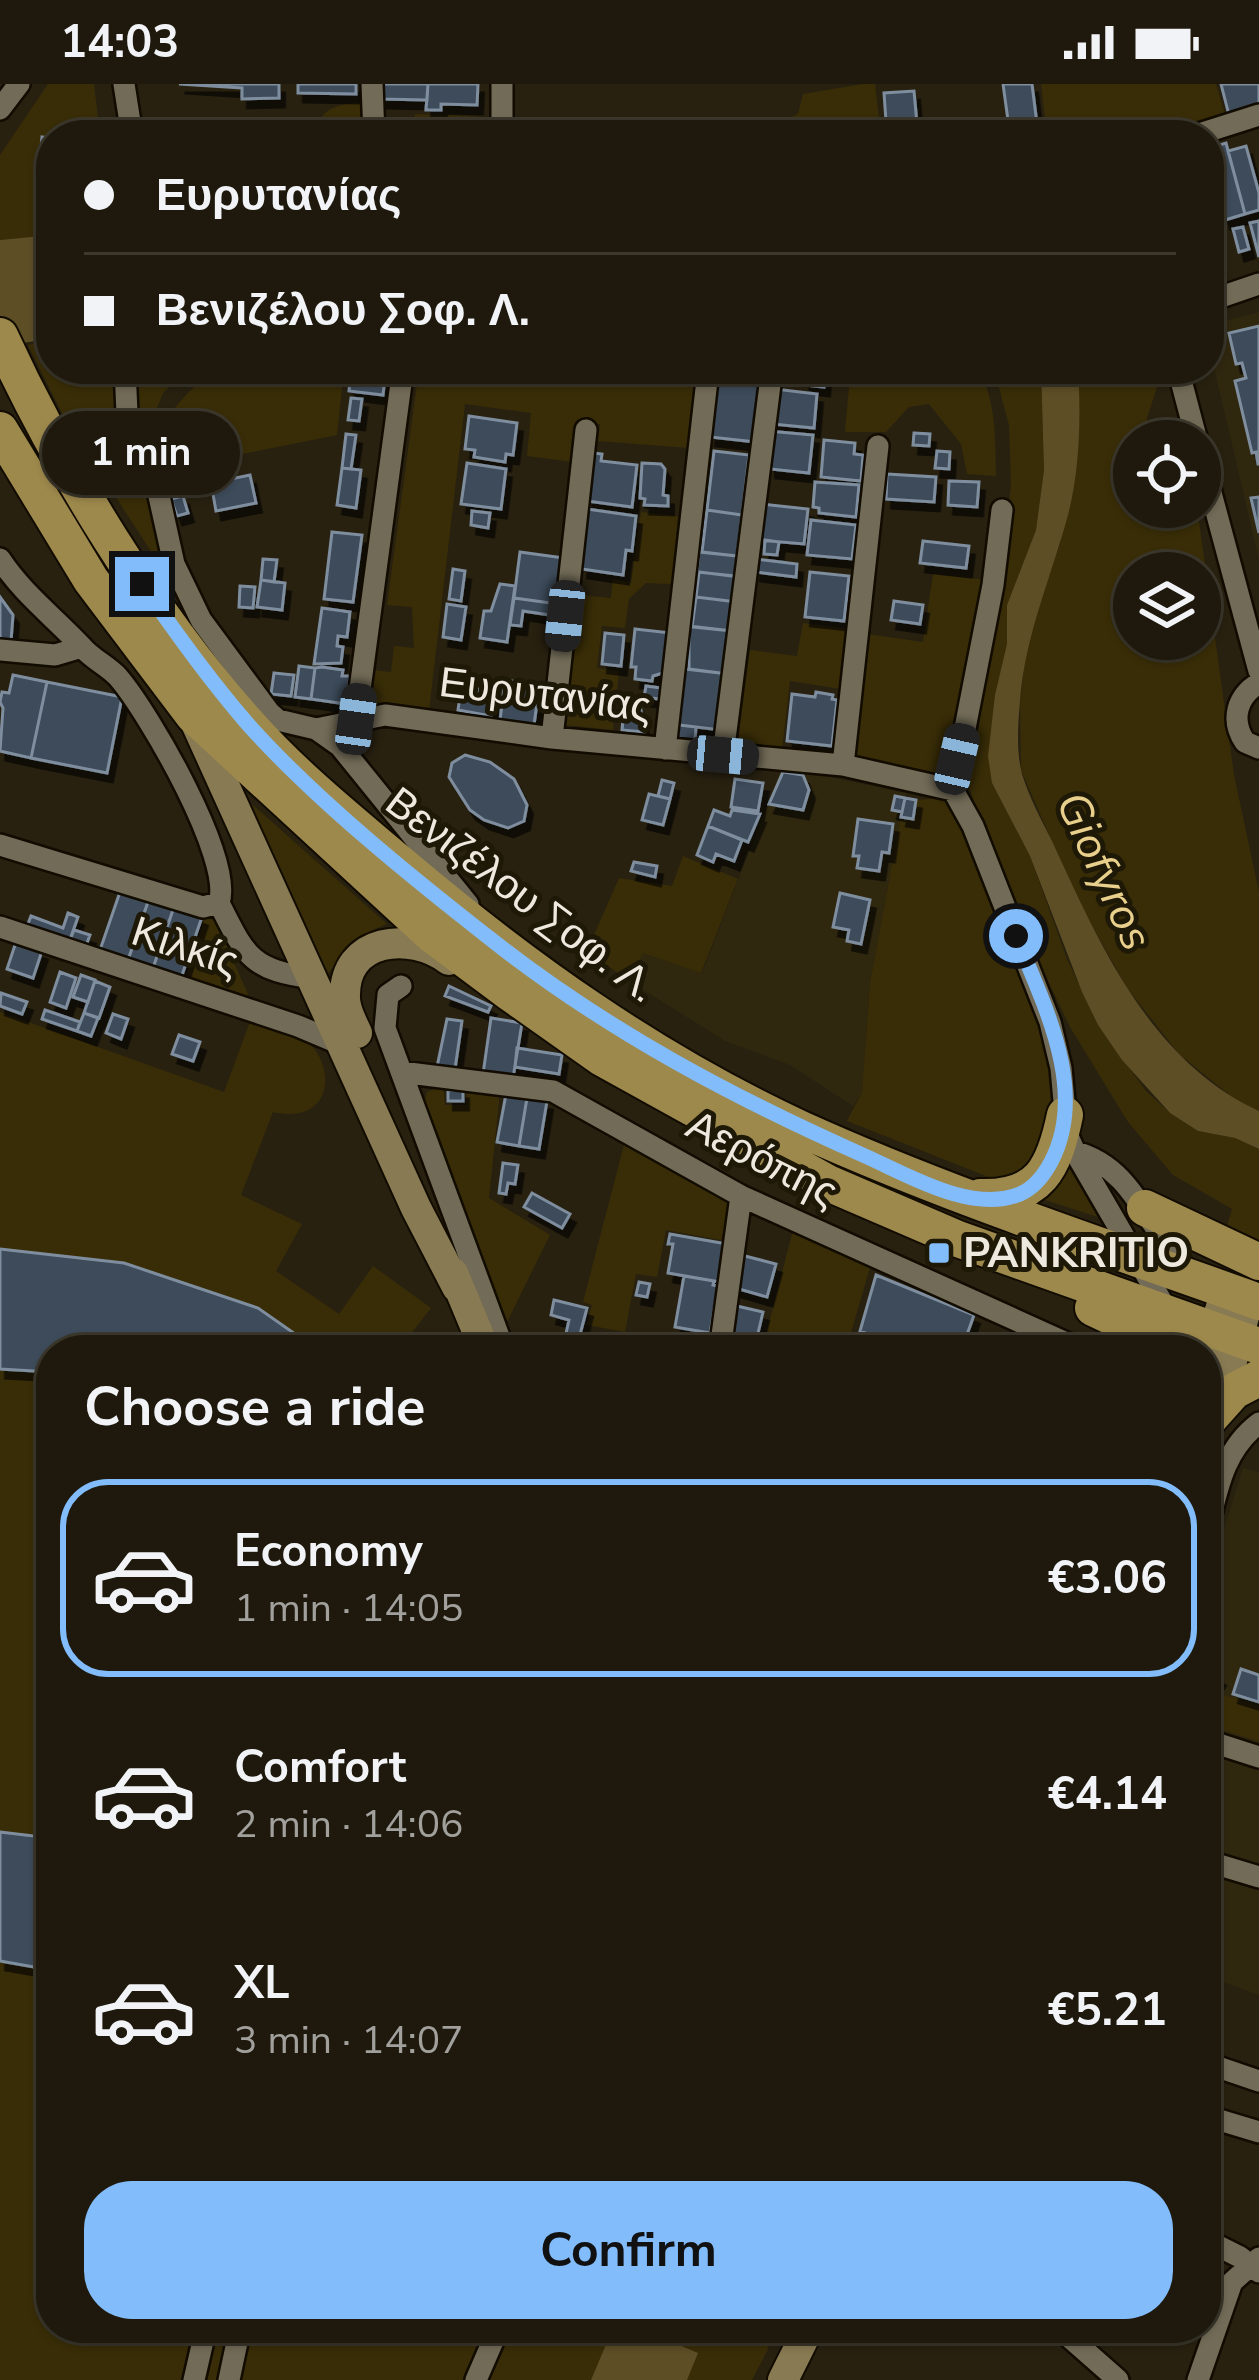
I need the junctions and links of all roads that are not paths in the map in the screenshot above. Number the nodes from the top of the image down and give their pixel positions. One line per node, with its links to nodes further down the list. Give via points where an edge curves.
1 (20, 84): 5 (street)
2 (124, 84): 7 (street)
3 (372, 84): 8 (street)
4 (502, 84): 9 (street)
5 (0, 110)
6 (1259, 115): 10 (street)
7 (130, 120)
8 (373, 120)
9 (502, 120)
10 (1224, 126)
11 (1259, 284): 12 (street)
12 (1224, 296)
13 (5, 348): 42 (main road, Βενιζέλου Σοφ. Λ., via 68,467 212,681 285,762)
14 (126, 384): 32 (street, via 127,413 150,458 174,565 201,620 269,712)
15 (401, 384): 31 (street)
16 (707, 384): 35 (street)
17 (770, 384): 36 (street)
18 (1182, 384): 19 (street)
19 (1191, 420)
20 (0, 430): 30 (main road, Βενιζέλου Σοφ. Λ., via 91,580)
21 (586, 430): 33 (street)
22 (878, 446): 37 (street)
23 (1002, 511): 38 (street)
24 (1220, 528): 28 (street)
25 (0, 559): 26 (street)
26 (82, 647): 27 (street, via 55,655); 40 (street, via 116,675 162,743 219,862)
27 (0, 650)
28 (1259, 671)
29 (1259, 683): 34 (street, via 1241,700 1236,721 1245,742)
30 (193, 715): 43 (main road); 45 (main road, Βενιζέλου Σοφ. Λ., via 430,934)
31 (356, 719): 32 (street, Ευρυτανίας); 33 (street, Ευρυτανίας, via 385,715)
32 (316, 729): 42 (street, via 370,781)
33 (552, 738): 35 (street, Ευρυτανίας)
34 (1259, 748)
35 (665, 749): 36 (street, Ευρυτανίας)
36 (723, 755): 37 (street, Ευρυτανίας)
37 (843, 766): 38 (street, Ευρυτανίας)
38 (953, 790): 48 (street, via 1050,1022)
39 (0, 845): 40 (street, via 203,907)
40 (219, 903): 43 (street, via 250,956 276,973)
41 (0, 927): 46 (street, Κιλκίς)
42 (501, 947): 51 (main road, Βενιζέλου Σοφ. Λ., via 602,1019 733,1095)
43 (313, 977): 46 (main road)
44 (401, 986): 47 (street, via 384,1011)
45 (510, 993): 53 (main road, Βενιζέλου Σοφ. Λ., via 724,1128); 56 (main road, via 402,941 367,952 346,983 346,1008)
46 (343, 1045): 56 (main road)
47 (401, 1072): 50 (street, Αερόπης, via 553,1091); 60 (street)
48 (1065, 1115): 49 (street); 51 (main road, via 1056,1150 1034,1184 1005,1197)
49 (1075, 1152): 52 (street, via 1103,1163); 54 (street)
50 (741, 1196): 61 (street); 62 (street, Αερόπης)
51 (967, 1196): 54 (main road, Βενιζέλου Σοφ. Λ.)
52 (1145, 1208): 55 (main road); 57 (street, via 1172,1253)
53 (958, 1239): 58 (main road, Βενιζέλου Σοφ. Λ.); 63 (main road, via 980,1258)
54 (1135, 1256): 57 (main road, Βενιζέλου Σοφ. Λ.); 58 (street)
55 (1259, 1262)
56 (457, 1287): 59 (main road)
57 (1232, 1293): 65 (main road)
58 (1168, 1314): 64 (main road, Βενιζέλου Σοφ. Λ.)
59 (478, 1335)
60 (498, 1335)
61 (721, 1335)
62 (1049, 1335)
63 (1146, 1335)
64 (1212, 1335)
65 (1229, 1343): 67 (main road)
66 (1259, 1378): 68 (main road)
67 (1221, 1390)
68 (1221, 1406)
69 (1259, 1423): 70 (street, via 1238,1443)
70 (1221, 1480)
71 (1221, 1745): 72 (street)
72 (1259, 1757)
73 (1221, 1866): 74 (street)
74 (1259, 1877)
75 (1221, 2067): 76 (street)
76 (1259, 2081)
77 (1221, 2121): 78 (street)
78 (1259, 2132)
79 (1221, 2248): 80 (street)
80 (1256, 2265): 81 (street, via 1232,2282)
81 (1221, 2308)
82 (203, 2343): 89 (street)
83 (237, 2343): 90 (street)
84 (492, 2343): 91 (street)
85 (802, 2343): 92 (main road)
86 (804, 2343): 93 (main road)
87 (1075, 2343): 94 (street)
88 (1210, 2343): 95 (street)
89 (194, 2380)
90 (229, 2380)
91 (476, 2380)
92 (783, 2380)
93 (798, 2380)
94 (1118, 2380)
95 (1198, 2380)

